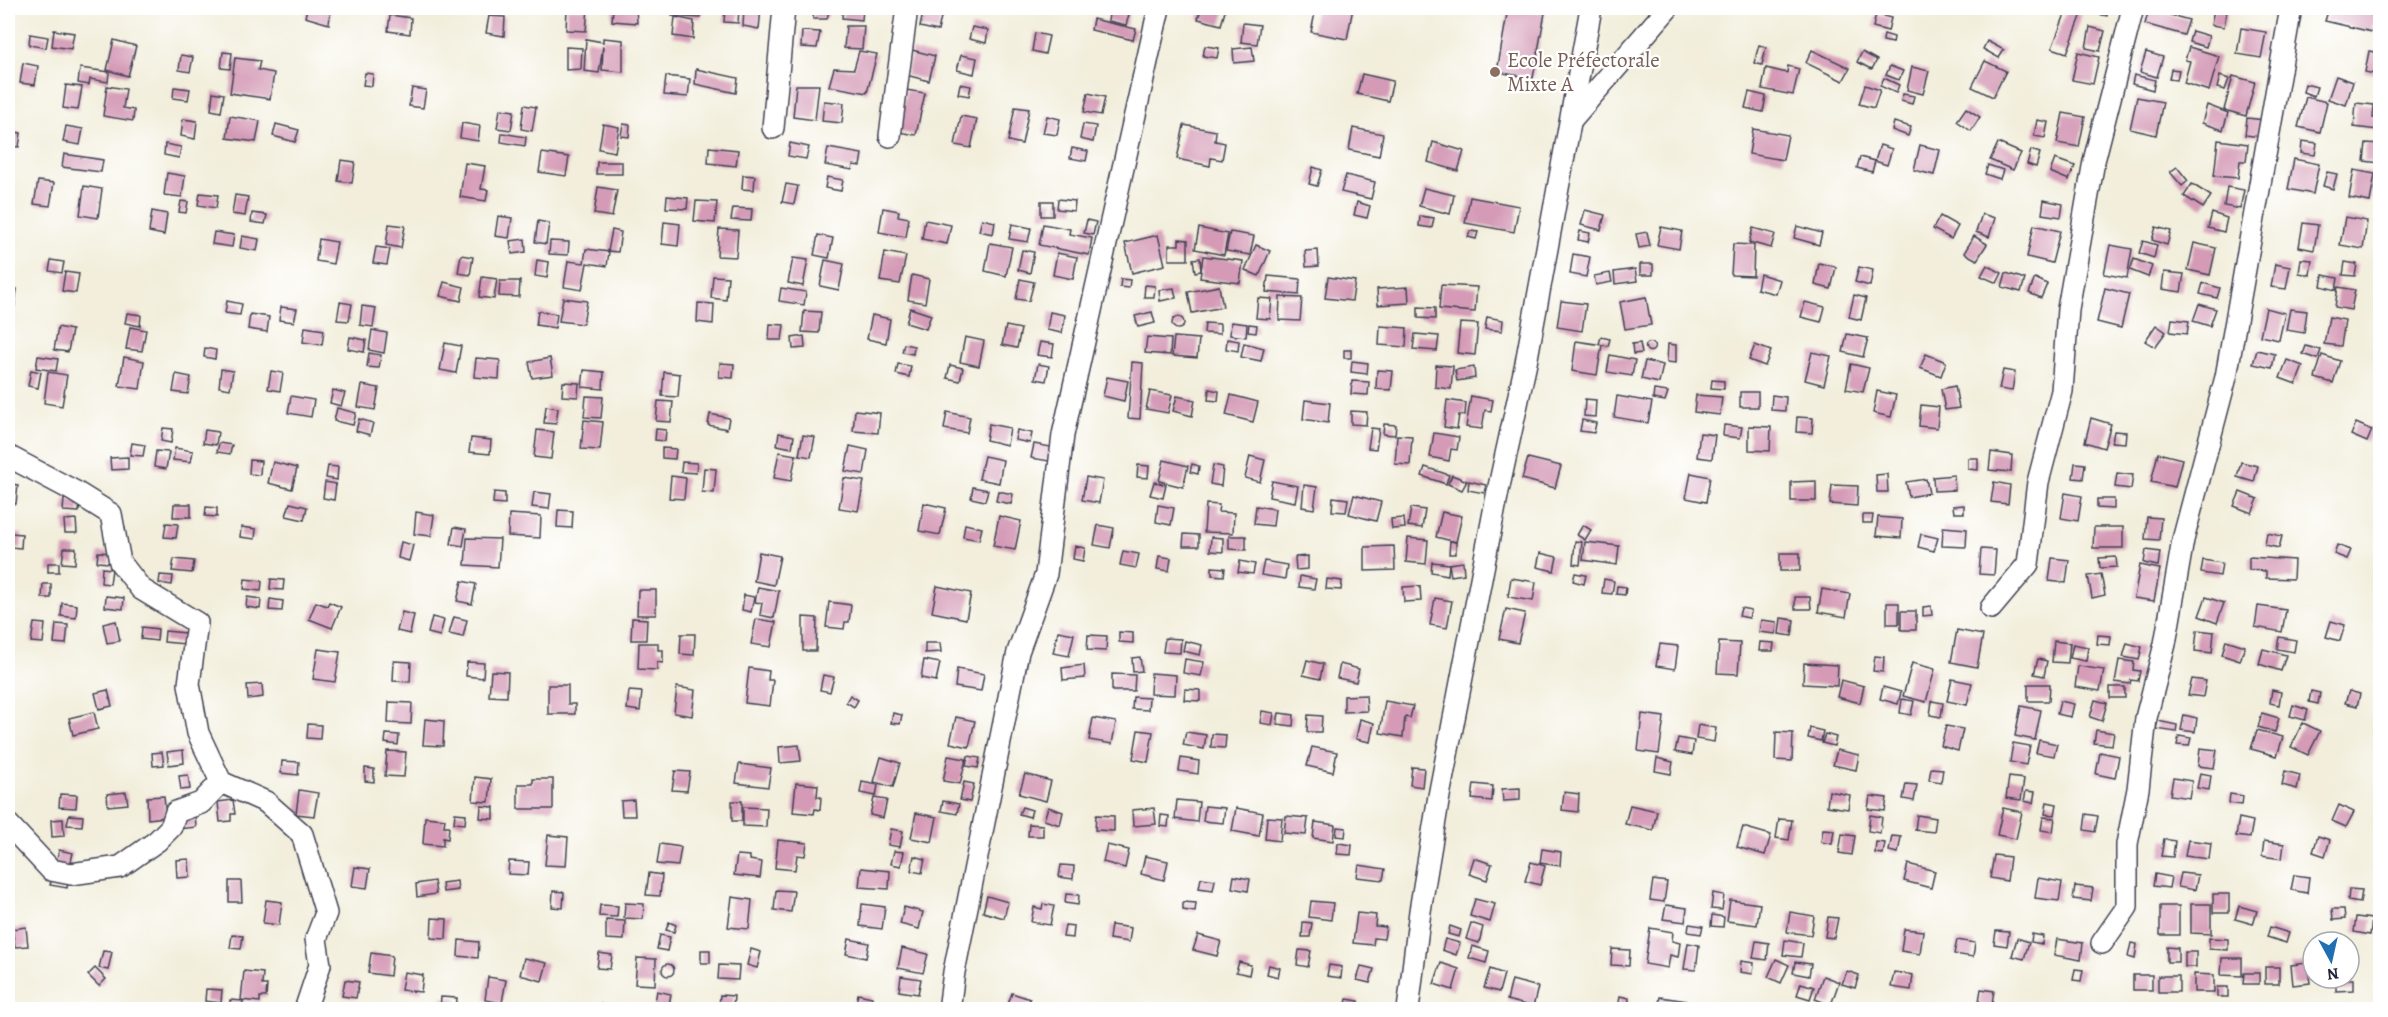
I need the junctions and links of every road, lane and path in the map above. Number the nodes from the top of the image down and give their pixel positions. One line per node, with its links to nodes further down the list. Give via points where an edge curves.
1 (784, 8): 9 (street)
2 (907, 8): 10 (street)
3 (1159, 8): 17 (street, via 1063,435 1046,574 1018,652)
4 (1591, 8): 8 (street)
5 (1668, 8): 8 (street)
6 (2133, 8): 12 (street, via 2094,161 2068,309 2062,391 2038,482 2028,564)
7 (2291, 8): 15 (street, via 2223,392 2183,540 2166,644 2146,718 2127,844 2127,907)
8 (1570, 120): 18 (street, via 1526,363 1439,796)
9 (773, 128)
10 (890, 136)
11 (8, 456): 13 (street, via 111,514 120,562 141,589 197,623 189,684 198,733)
12 (1991, 608)
13 (221, 782): 14 (street, via 201,802 176,812 171,828 120,867 71,874 51,870); 16 (street, via 266,802 302,834 326,913 316,939 320,964)
14 (8, 824)
15 (2102, 943)
16 (305, 1010)
17 (949, 1010)
18 (1408, 1010)

